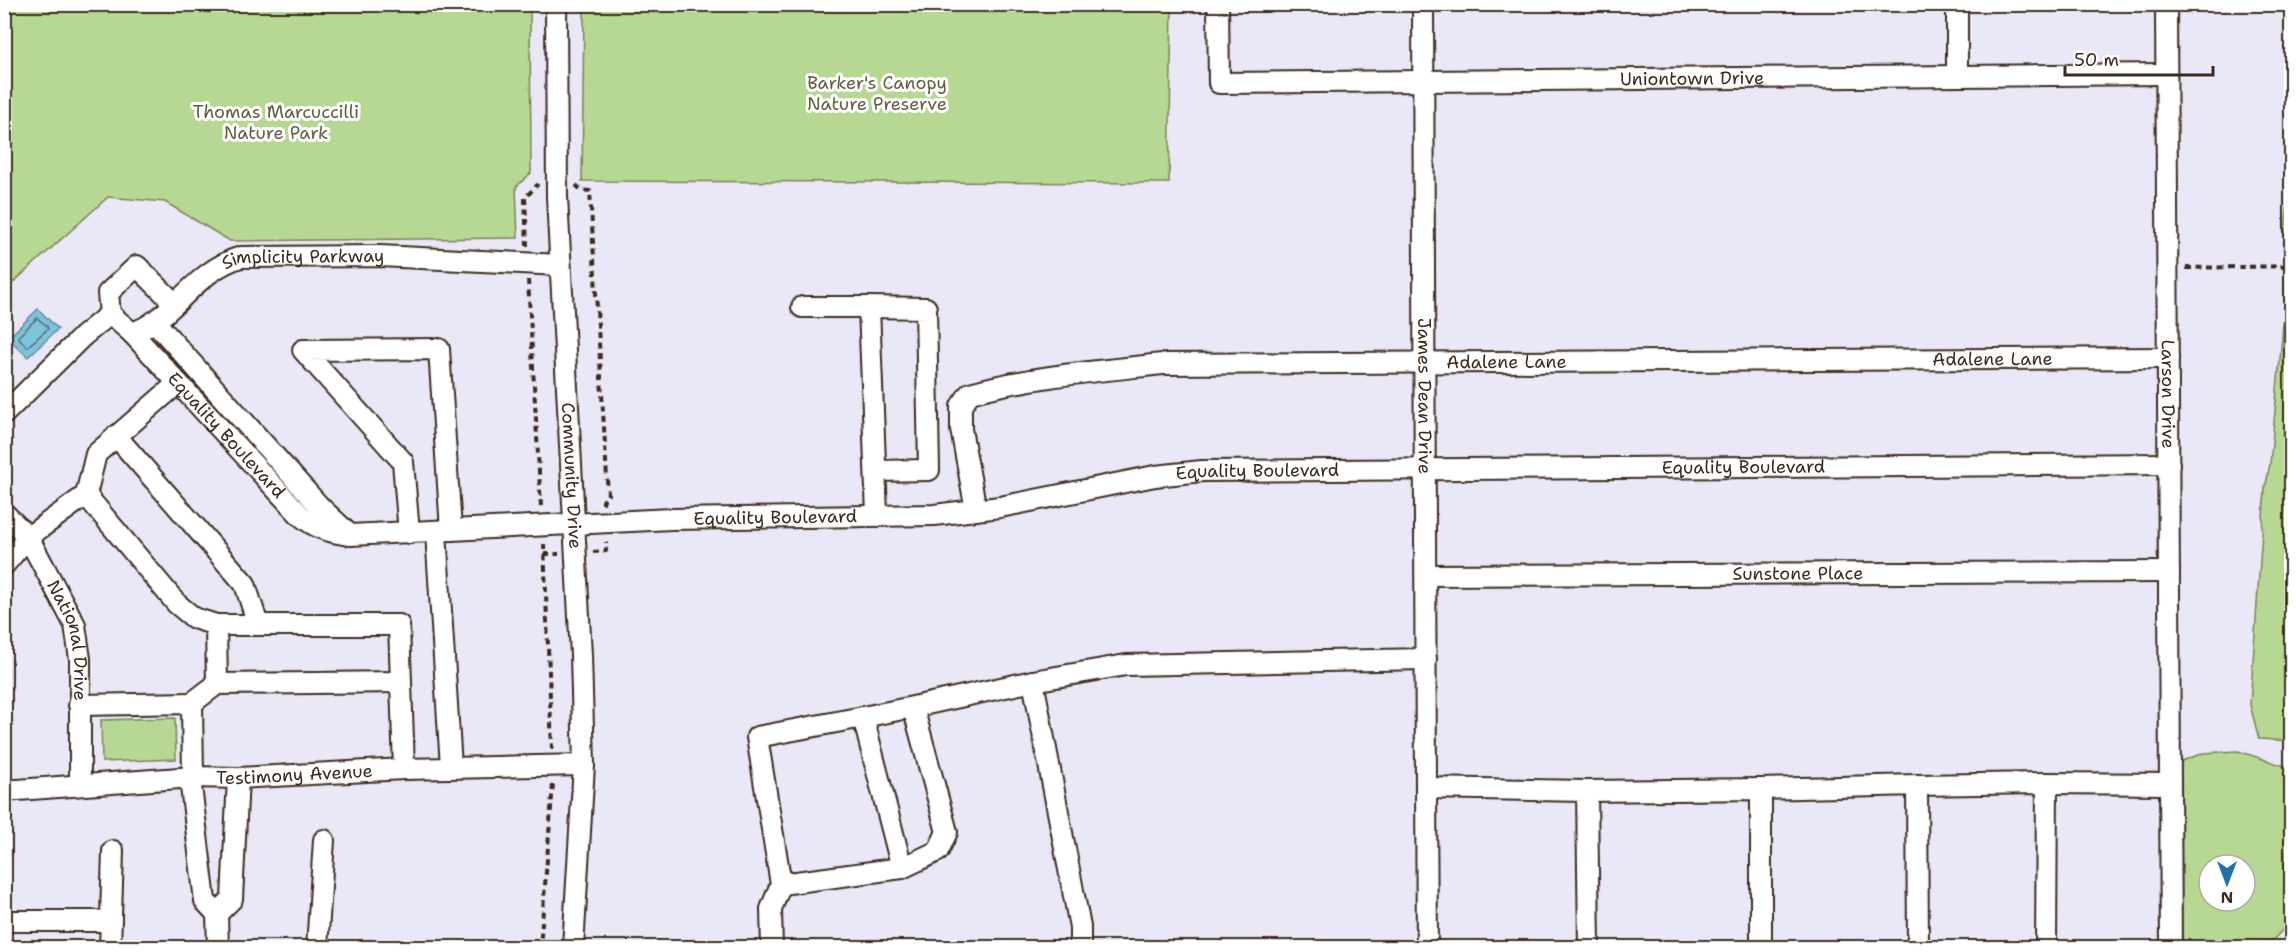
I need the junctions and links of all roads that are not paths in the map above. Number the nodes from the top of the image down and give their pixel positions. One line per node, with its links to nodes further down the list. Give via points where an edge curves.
1 (556, 4): 9 (street, Community Drive)
2 (1218, 4): 8 (street, Uniontown Drive, via 1219,83)
3 (1423, 4): 8 (street, James Dean Drive)
4 (1958, 4): 7 (street)
5 (2166, 4): 6 (street, Larson Drive)
6 (2166, 74): 7 (street, Uniontown Drive); 16 (street, Larson Drive)
7 (1957, 75): 8 (street, Uniontown Drive)
8 (1424, 80): 17 (street, James Dean Drive)
9 (560, 265): 10 (street, Simplicity Parkway, via 410,257 252,256 218,266); 28 (street, Community Drive)
10 (174, 303): 13 (street, via 137,266 108,293); 14 (street)
11 (802, 307): 12 (street)
12 (869, 307): 23 (street); 23 (street, via 927,308 929,470)
13 (110, 314): 15 (street); 19 (street)
14 (155, 322): 15 (street); 31 (street, Equality Boulevard, via 320,507)
15 (132, 333): 18 (street, Equality Boulevard)
16 (2168, 358): 17 (street, Adalene Lane); 21 (street, Larson Drive)
17 (1425, 362): 22 (street, James Dean Drive); 25 (street, Adalene Lane, via 1162,364 970,393 961,406 961,429)
18 (178, 383): 20 (street); 31 (street, Equality Boulevard, via 300,515 326,532)
19 (4, 414)
20 (116, 436): 24 (street, via 96,454); 37 (street, via 245,584)
21 (2169, 464): 22 (street, Equality Boulevard); 34 (street, Larson Drive)
22 (1425, 470): 25 (street, Equality Boulevard, via 1202,471 1155,476); 35 (street, James Dean Drive)
23 (876, 471): 27 (street)
24 (86, 495): 32 (street); 36 (street, via 177,604 194,618)
25 (976, 510): 27 (street, Equality Boulevard)
26 (4, 513): 32 (street, National Drive)
27 (877, 515): 28 (street, Equality Boulevard)
28 (574, 524): 29 (street, Equality Boulevard); 46 (street, Community Drive)
29 (443, 531): 30 (street, Equality Boulevard); 30 (street, via 439,349 303,350 403,462); 47 (street)
30 (409, 533): 31 (street, Equality Boulevard)
31 (350, 535)
32 (28, 537): 33 (street); 43 (street, National Drive, via 75,625 80,659)
33 (4, 565)
34 (2169, 572): 35 (street, Sunstone Place); 52 (street, Larson Drive)
35 (1426, 574): 38 (street, James Dean Drive)
36 (216, 625): 37 (street); 41 (street)
37 (258, 625): 40 (street, via 399,625)
38 (1426, 659): 39 (street, via 1126,665); 55 (street, James Dean Drive)
39 (1033, 681): 44 (street); 71 (street, via 1080,927)
40 (401, 682): 41 (street); 48 (street)
41 (217, 684): 42 (street)
42 (192, 703): 43 (street); 49 (street)
43 (79, 705): 53 (street, National Drive)
44 (913, 707): 45 (street); 61 (street, via 947,832 938,851)
45 (863, 717): 61 (street); 62 (street, via 757,737)
46 (585, 765): 47 (street, Testimony Avenue); 69 (street, Community Drive)
47 (451, 767): 48 (street, Testimony Avenue)
48 (404, 769): 50 (street, Testimony Avenue)
49 (191, 778): 50 (street, Testimony Avenue); 53 (street, Testimony Avenue); 63 (street, via 204,901)
50 (238, 778): 63 (street, via 232,899)
51 (2047, 783): 52 (street); 54 (street); 76 (street)
52 (2170, 784): 77 (street, Larson Drive)
53 (80, 785): 57 (street, Testimony Avenue)
54 (1917, 785): 56 (street); 75 (street)
55 (1425, 788): 58 (street); 72 (street, James Dean Drive)
56 (1761, 789): 58 (street); 74 (street)
57 (4, 791)
58 (1587, 791): 73 (street)
59 (324, 840): 68 (street)
60 (113, 851): 65 (street)
61 (902, 868): 62 (street)
62 (781, 884): 70 (street, via 771,909)
63 (218, 914): 67 (street)
64 (4, 921): 65 (street)
65 (111, 921): 66 (street)
66 (110, 948)
67 (218, 948)
68 (317, 948)
69 (573, 948)
70 (772, 948)
71 (1080, 948)
72 (1427, 948)
73 (1589, 948)
74 (1761, 948)
75 (1918, 948)
76 (2046, 948)
77 (2170, 948)

